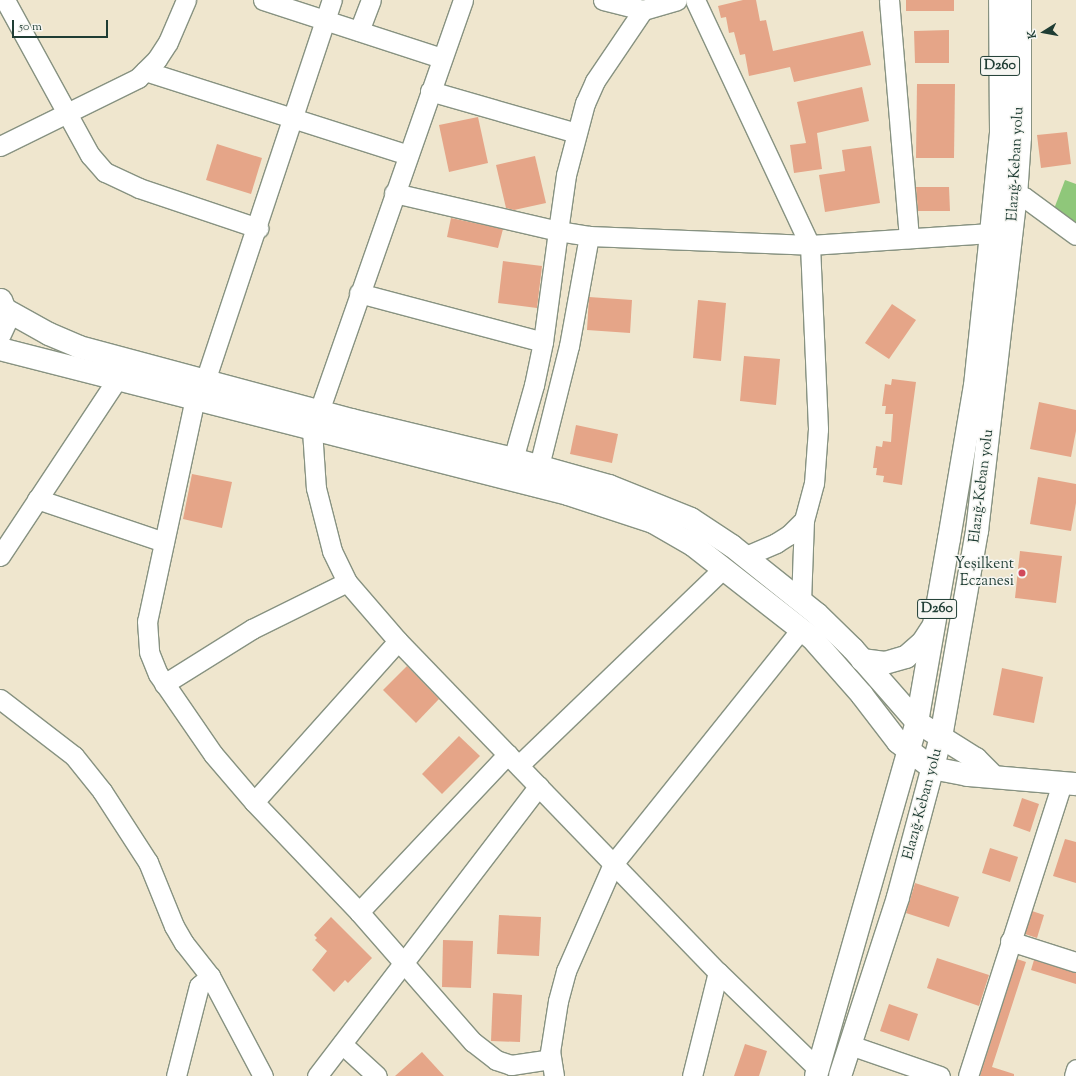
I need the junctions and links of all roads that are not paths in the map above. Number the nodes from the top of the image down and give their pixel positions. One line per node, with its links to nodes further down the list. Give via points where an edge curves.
1 (5, 0): 19 (street)
2 (186, 0): 17 (street, via 168,42)
3 (263, 0): 14 (street)
4 (332, 0): 14 (street)
5 (371, 0): 15 (street)
6 (463, 0): 16 (street)
7 (604, 0): 13 (street)
8 (677, 0): 13 (street)
9 (695, 0): 32 (street)
10 (889, 0): 31 (street)
11 (1000, 0): 28 (main road, Elazığ-Keban yolu / D260, via 1001,132)
12 (1020, 0): 25 (main road, Elazığ-Keban yolu / D260, via 1020,137)
13 (643, 10): 21 (street, via 595,81)
14 (325, 20): 15 (street); 20 (street)
15 (359, 31): 16 (street)
16 (442, 58): 18 (street)
17 (145, 71): 19 (street, via 138,78); 20 (street)
18 (430, 91): 21 (street); 23 (street)
19 (68, 112): 22 (street); 26 (street, via 90,155 113,178)
20 (293, 118): 23 (street); 26 (street)
21 (576, 133): 27 (street)
22 (0, 146)
23 (408, 155): 24 (street)
24 (394, 194): 27 (street); 33 (street)
25 (1016, 196): 29 (street, via 1024,197); 58 (main road, Elazığ-Keban yolu / D260, via 977,531)
26 (258, 228): 39 (street)
27 (558, 231): 30 (street); 36 (street)
28 (991, 233): 31 (street); 51 (main road, Elazığ-Keban yolu / D260, via 975,386)
29 (1076, 235)
30 (589, 236): 32 (street); 42 (street, via 569,346)
31 (909, 238): 32 (street)
32 (810, 245): 44 (street, via 818,429 814,483)
33 (359, 293): 36 (street); 40 (street)
34 (3, 304): 35 (main road, via 6,321); 39 (main road, via 49,334)
35 (0, 334)
36 (544, 342): 41 (street)
37 (0, 349): 38 (main road)
38 (117, 379): 39 (main road); 43 (street)
39 (200, 389): 40 (main road); 45 (street)
40 (315, 420): 41 (main road); 48 (main road, via 631,514 674,532); 49 (street, via 316,488 324,525)
41 (513, 458): 42 (main road)
42 (539, 466): 47 (main road, via 609,486 691,519)
43 (37, 499): 45 (street); 46 (street)
44 (804, 520): 47 (street, via 790,535); 50 (street)
45 (164, 542): 55 (street, via 147,632 152,663)
46 (0, 556)
47 (746, 556): 50 (main road)
48 (724, 568): 52 (main road); 60 (street)
49 (347, 582): 53 (street); 55 (street, via 252,629)
50 (801, 601): 54 (main road)
51 (934, 626): 54 (main road, via 923,642 906,657 885,663); 57 (main road, Elazığ-Keban yolu / D260)
52 (801, 629): 59 (main road, via 828,654 898,742); 66 (street)
53 (398, 641): 60 (street); 65 (street)
54 (862, 660): 57 (main road)
55 (164, 684): 65 (street, via 213,754)
56 (0, 699): 72 (street, via 74,756 102,791 148,862 184,943)
57 (917, 722): 58 (main road); 59 (main road, Elazığ-Keban yolu / D260)
58 (941, 738): 61 (main road, Elazığ-Keban yolu / D260); 62 (main road, via 976,758)
59 (909, 750): 61 (main road); 77 (main road, Elazığ-Keban yolu / D260)
60 (514, 760): 64 (street); 67 (street)
61 (932, 768): 62 (main road, via 968,775); 74 (main road, Elazığ-Keban yolu / D260, via 898,897)
62 (993, 776): 63 (main road)
63 (1069, 784): 68 (street)
64 (539, 786): 66 (street); 70 (street)
65 (254, 802): 67 (street)
66 (613, 864): 71 (street); 75 (street, via 566,971 555,1015)
67 (359, 912): 70 (street)
68 (1010, 941): 69 (street); 85 (street)
69 (1076, 962)
70 (404, 964): 73 (street); 75 (street, via 459,1027 496,1060 512,1065)
71 (718, 972): 77 (street); 82 (street)
72 (210, 976): 78 (street, via 198,986); 79 (street)
73 (342, 1044): 80 (street); 81 (street)
74 (850, 1045): 83 (main road, Elazığ-Keban yolu / D260); 84 (street)
75 (552, 1068)
76 (1076, 1069): 86 (street)
77 (817, 1072)
78 (176, 1076)
79 (263, 1076)
80 (317, 1076)
81 (377, 1076)
82 (692, 1076)
83 (840, 1076)
84 (940, 1076)
85 (968, 1076)
86 (1074, 1076)

